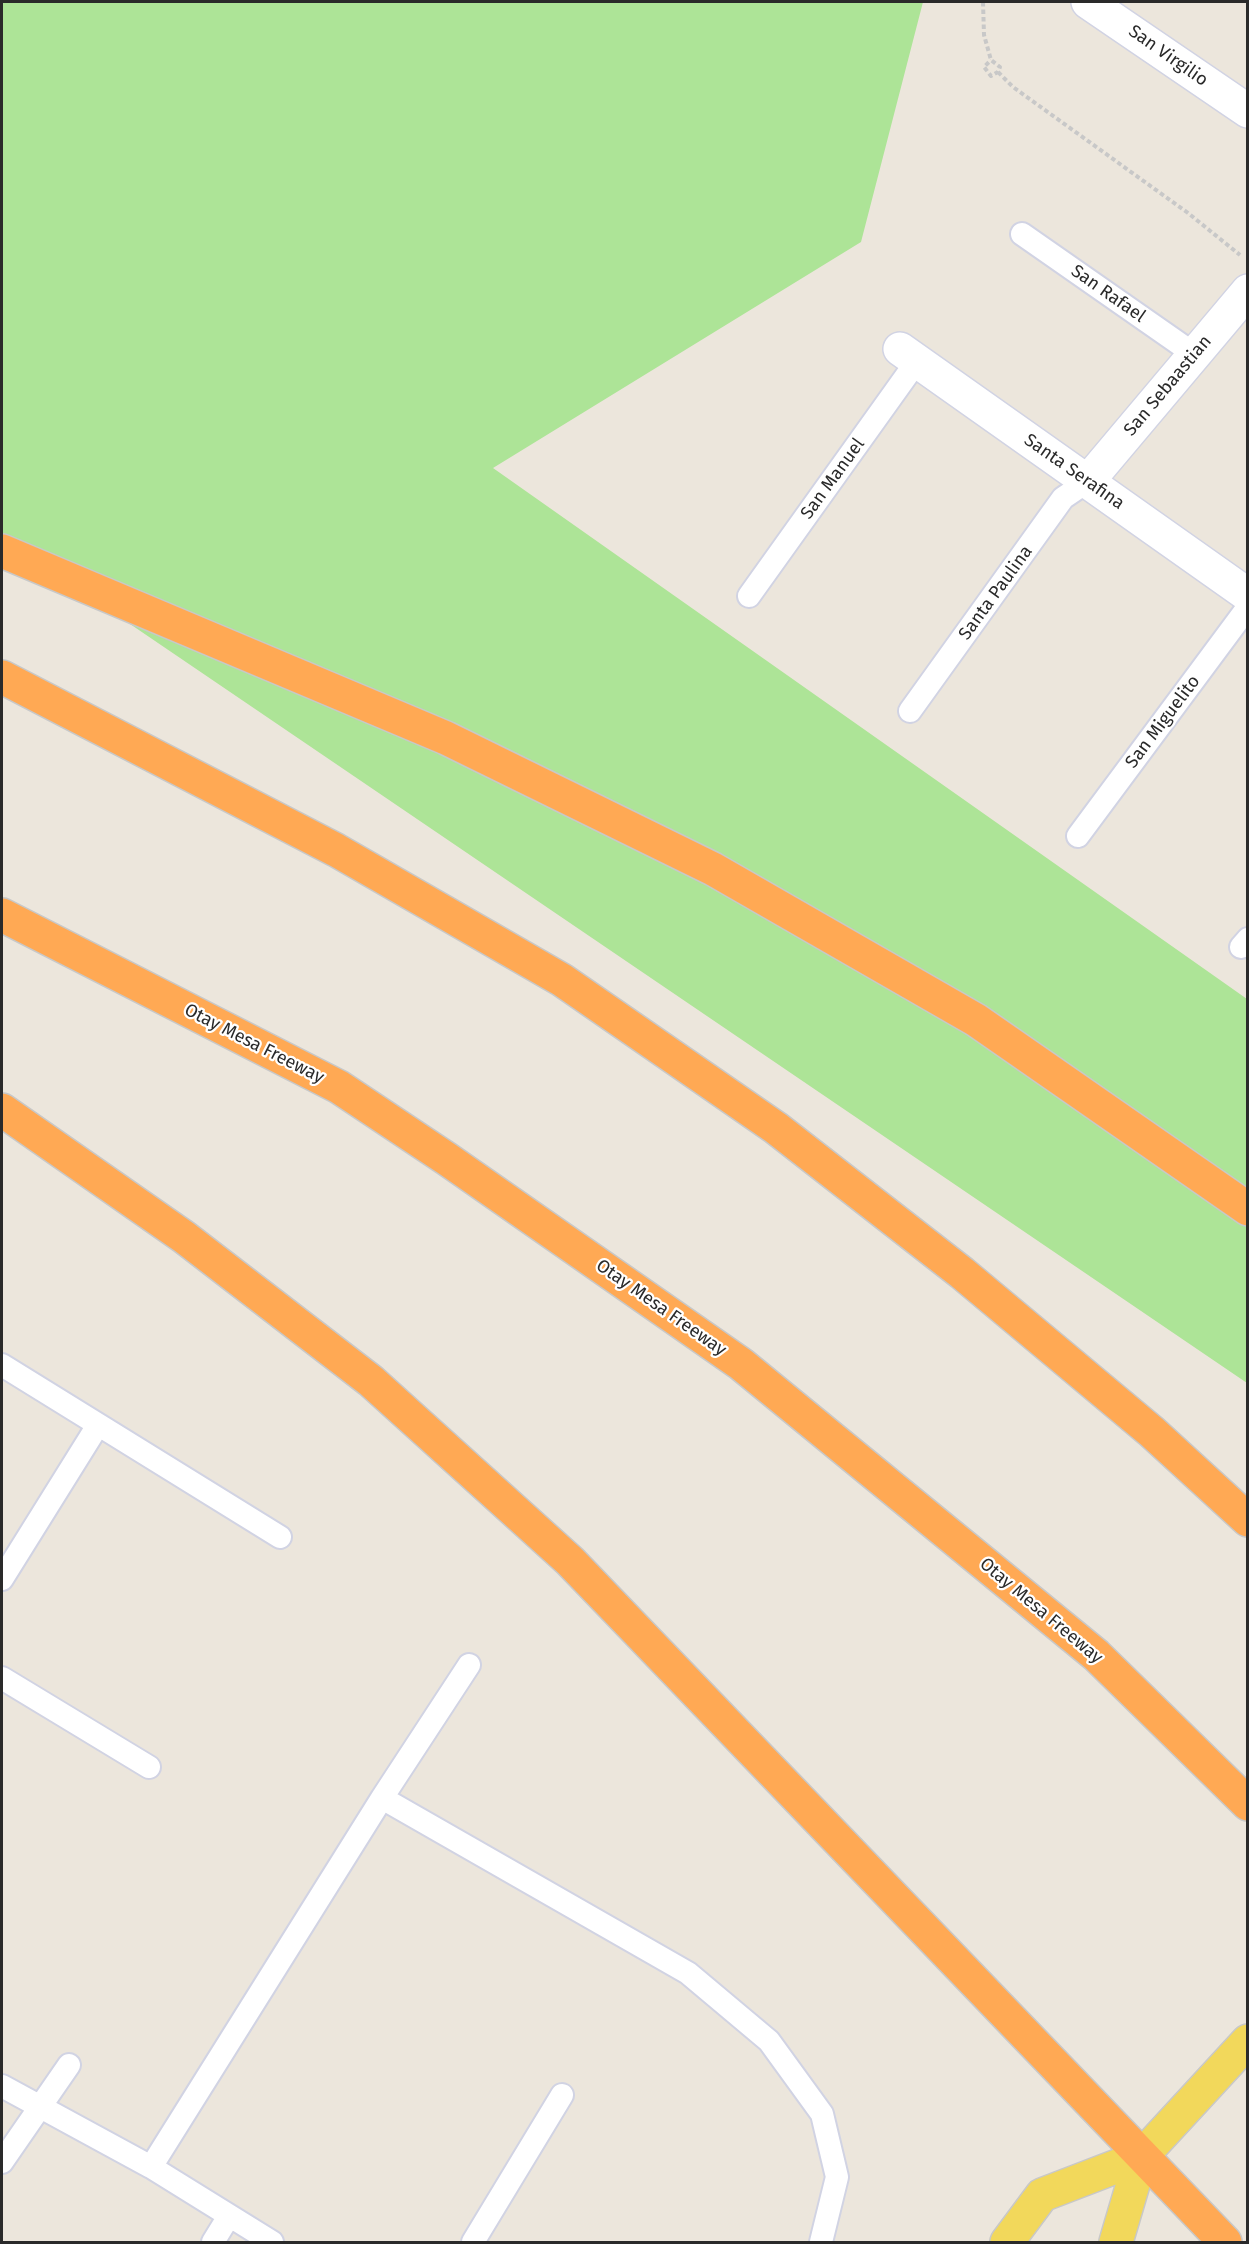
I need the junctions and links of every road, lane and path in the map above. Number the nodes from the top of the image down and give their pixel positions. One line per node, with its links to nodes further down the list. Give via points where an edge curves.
1 (983, 2): 3 (path, via 984,35)
2 (1098, 4): 5 (street, San Virgilio)
3 (991, 60): 4 (path, via 999,64); 4 (path, via 985,71 991,76)
4 (998, 72): 7 (path, via 1012,87 1188,213)
5 (1248, 111)
6 (1022, 234): 9 (lane, San Rafael)
7 (1248, 262)
8 (1248, 291): 9 (street, San Sebaastian)
9 (1194, 354): 11 (street, San Sebaastian)
10 (909, 355): 11 (street, Santa Serafina); 14 (lane, San Manuel)
11 (1088, 482): 13 (street, Santa Serafina); 17 (lane, Santa Paulina, via 1063,498)
12 (2, 551): 21 (highway, via 446,738 713,869 976,1020)
13 (1248, 595)
14 (749, 596)
15 (1248, 607): 18 (lane, San Miguelito)
16 (2, 677): 24 (highway, via 336,850 562,980 776,1128 962,1273 1152,1432)
17 (910, 711)
18 (1078, 836)
19 (2, 915): 31 (highway, Otay Mesa Freeway, via 339,1087 741,1364 1096,1655)
20 (2, 1110): 37 (highway, via 184,1237 371,1381 570,1561)
21 (1248, 1209)
22 (2, 1365): 23 (lane)
23 (98, 1425): 25 (lane); 26 (lane)
24 (1248, 1520)
25 (280, 1537)
26 (2, 1579)
27 (469, 1665): 30 (lane)
28 (2, 1678): 29 (lane)
29 (149, 1767)
30 (382, 1798): 39 (lane); 44 (lane, via 688,1973 769,2041 822,2114 837,2177)
31 (1248, 1804)
32 (1248, 2041): 37 (main road)
33 (69, 2065): 36 (lane)
34 (2, 2086): 36 (lane)
35 (562, 2095): 43 (lane)
36 (41, 2107): 38 (lane); 39 (lane)
37 (1141, 2157): 45 (main road, via 1042,2195); 46 (main road); 47 (highway)
38 (2, 2163)
39 (151, 2167): 40 (lane)
40 (229, 2216): 41 (lane); 42 (lane)
41 (213, 2242)
42 (272, 2242)
43 (473, 2242)
44 (821, 2242)
45 (1007, 2242)
46 (1116, 2242)
47 (1224, 2242)

